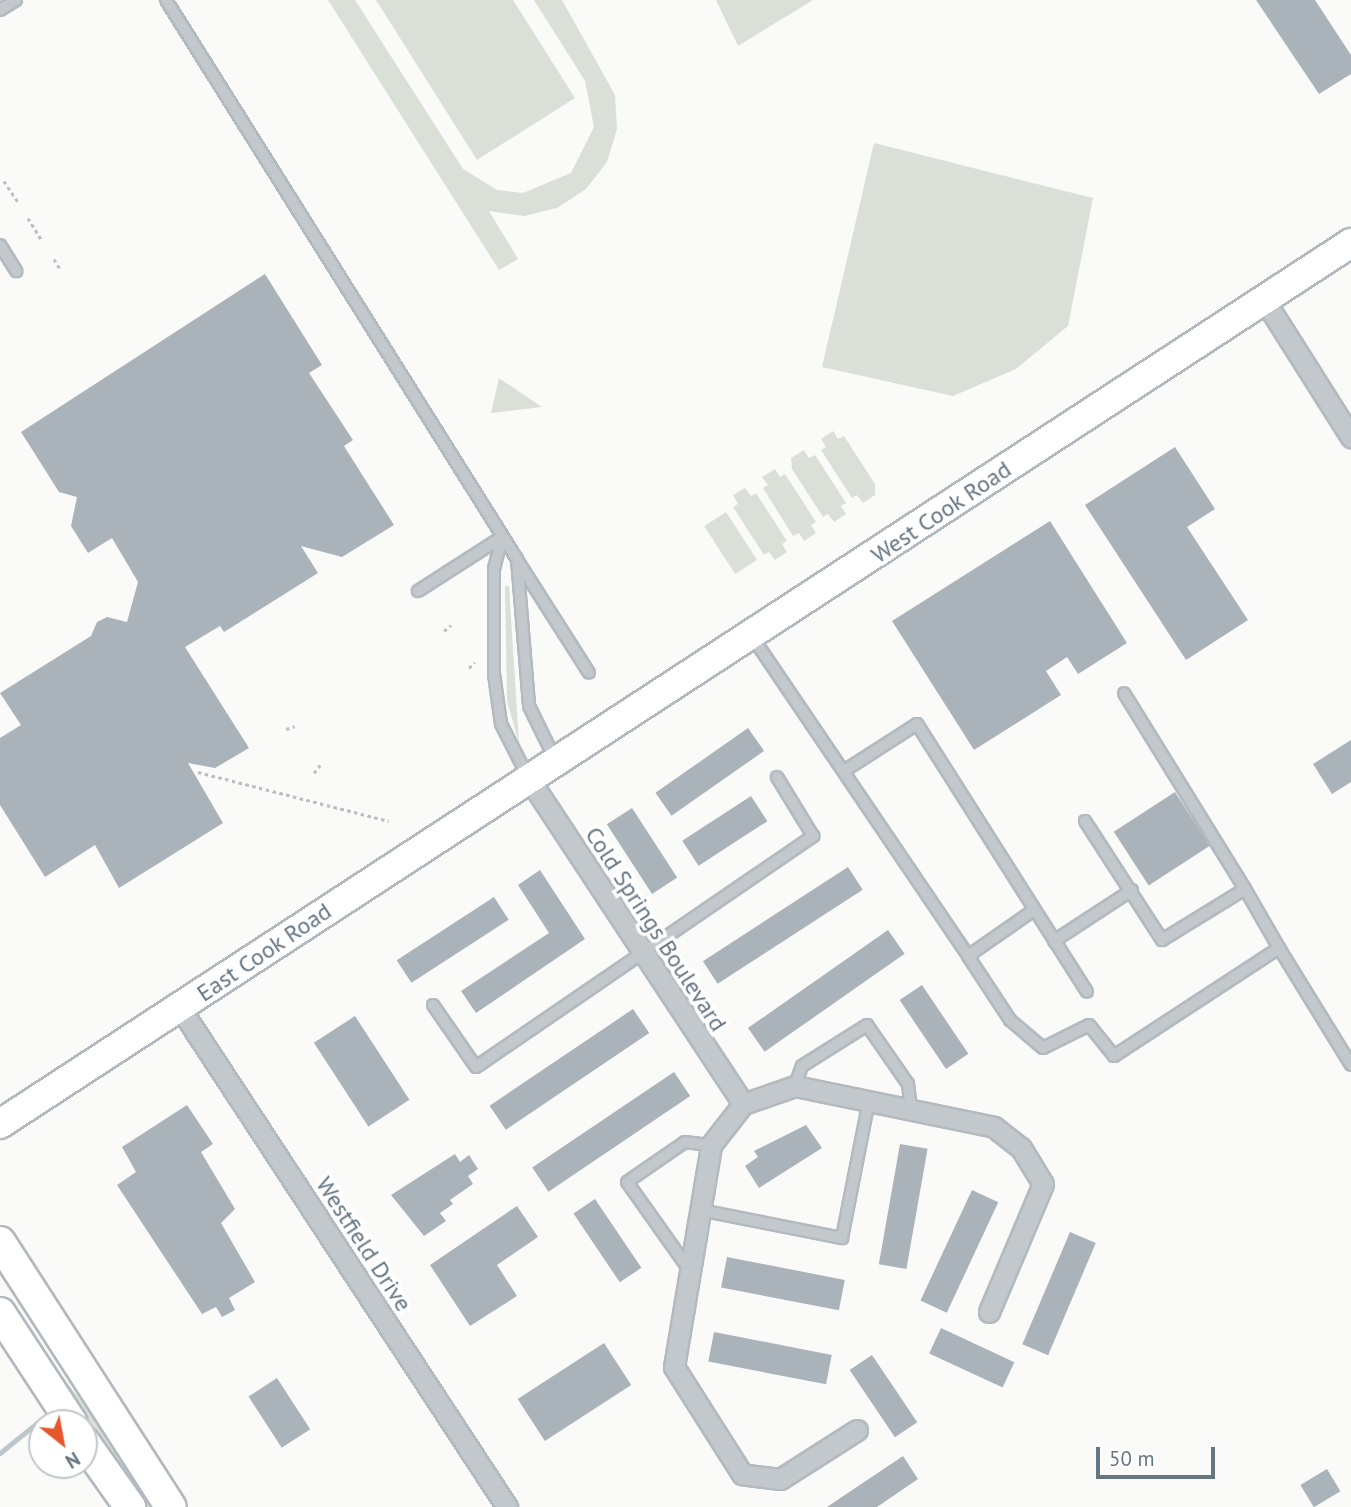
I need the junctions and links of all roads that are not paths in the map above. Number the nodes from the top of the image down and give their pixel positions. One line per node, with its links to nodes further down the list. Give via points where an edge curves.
1 (16, 0): 3 (lane)
2 (166, 0): 9 (lane)
3 (0, 10)
4 (1351, 243): 7 (main road, West Cook Road)
5 (0, 245): 6 (lane)
6 (16, 271)
7 (1263, 298): 8 (street); 12 (main road, West Cook Road)
8 (1351, 437)
9 (502, 537): 10 (lane); 11 (lane); 18 (lane, via 494,568 494,674 501,724)
10 (517, 559): 13 (lane); 15 (lane, via 529,706)
11 (418, 591)
12 (753, 638): 15 (main road, West Cook Road); 16 (lane)
13 (589, 673)
14 (1124, 694): 20 (lane)
15 (557, 762): 18 (main road, West Cook Road)
16 (847, 769): 22 (lane, via 918,724); 26 (lane)
17 (777, 777): 25 (lane, via 813,836)
18 (529, 779): 25 (street, Cold Springs Boulevard); 29 (main road, East Cook Road)
19 (1086, 821): 21 (lane)
20 (1245, 889): 21 (lane, via 1162,940); 24 (lane)
21 (1132, 890): 23 (lane)
22 (1034, 910): 23 (lane); 26 (lane)
23 (1054, 941): 27 (lane)
24 (1279, 948): 26 (lane, via 1114,1056 1089,1025 1043,1048 1010,1020); 30 (lane)
25 (641, 954): 28 (lane, via 476,1066); 33 (street, Cold Springs Boulevard)
26 (968, 956)
27 (1087, 992)
28 (433, 1005)
29 (180, 1008): 35 (main road, East Cook Road); 47 (street, Westfield Drive)
30 (1351, 1065)
31 (795, 1086): 32 (street); 33 (street); 34 (lane, via 802,1066 867,1025 908,1084)
32 (869, 1101): 34 (street); 37 (lane, via 842,1238)
33 (743, 1104): 36 (street)
34 (911, 1109): 40 (street, via 994,1127 1021,1148 1043,1184)
35 (0, 1124)
36 (711, 1145): 37 (street); 39 (lane, via 685,1142 627,1182)
37 (700, 1210): 39 (street)
38 (0, 1242): 46 (main road)
39 (690, 1271): 43 (street, via 674,1367 742,1474 780,1479)
40 (989, 1312)
41 (0, 1313): 42 (main road)
42 (63, 1409)
43 (857, 1430)
44 (98, 1461): 45 (main road)
45 (130, 1507)
46 (171, 1507)
47 (508, 1507)

